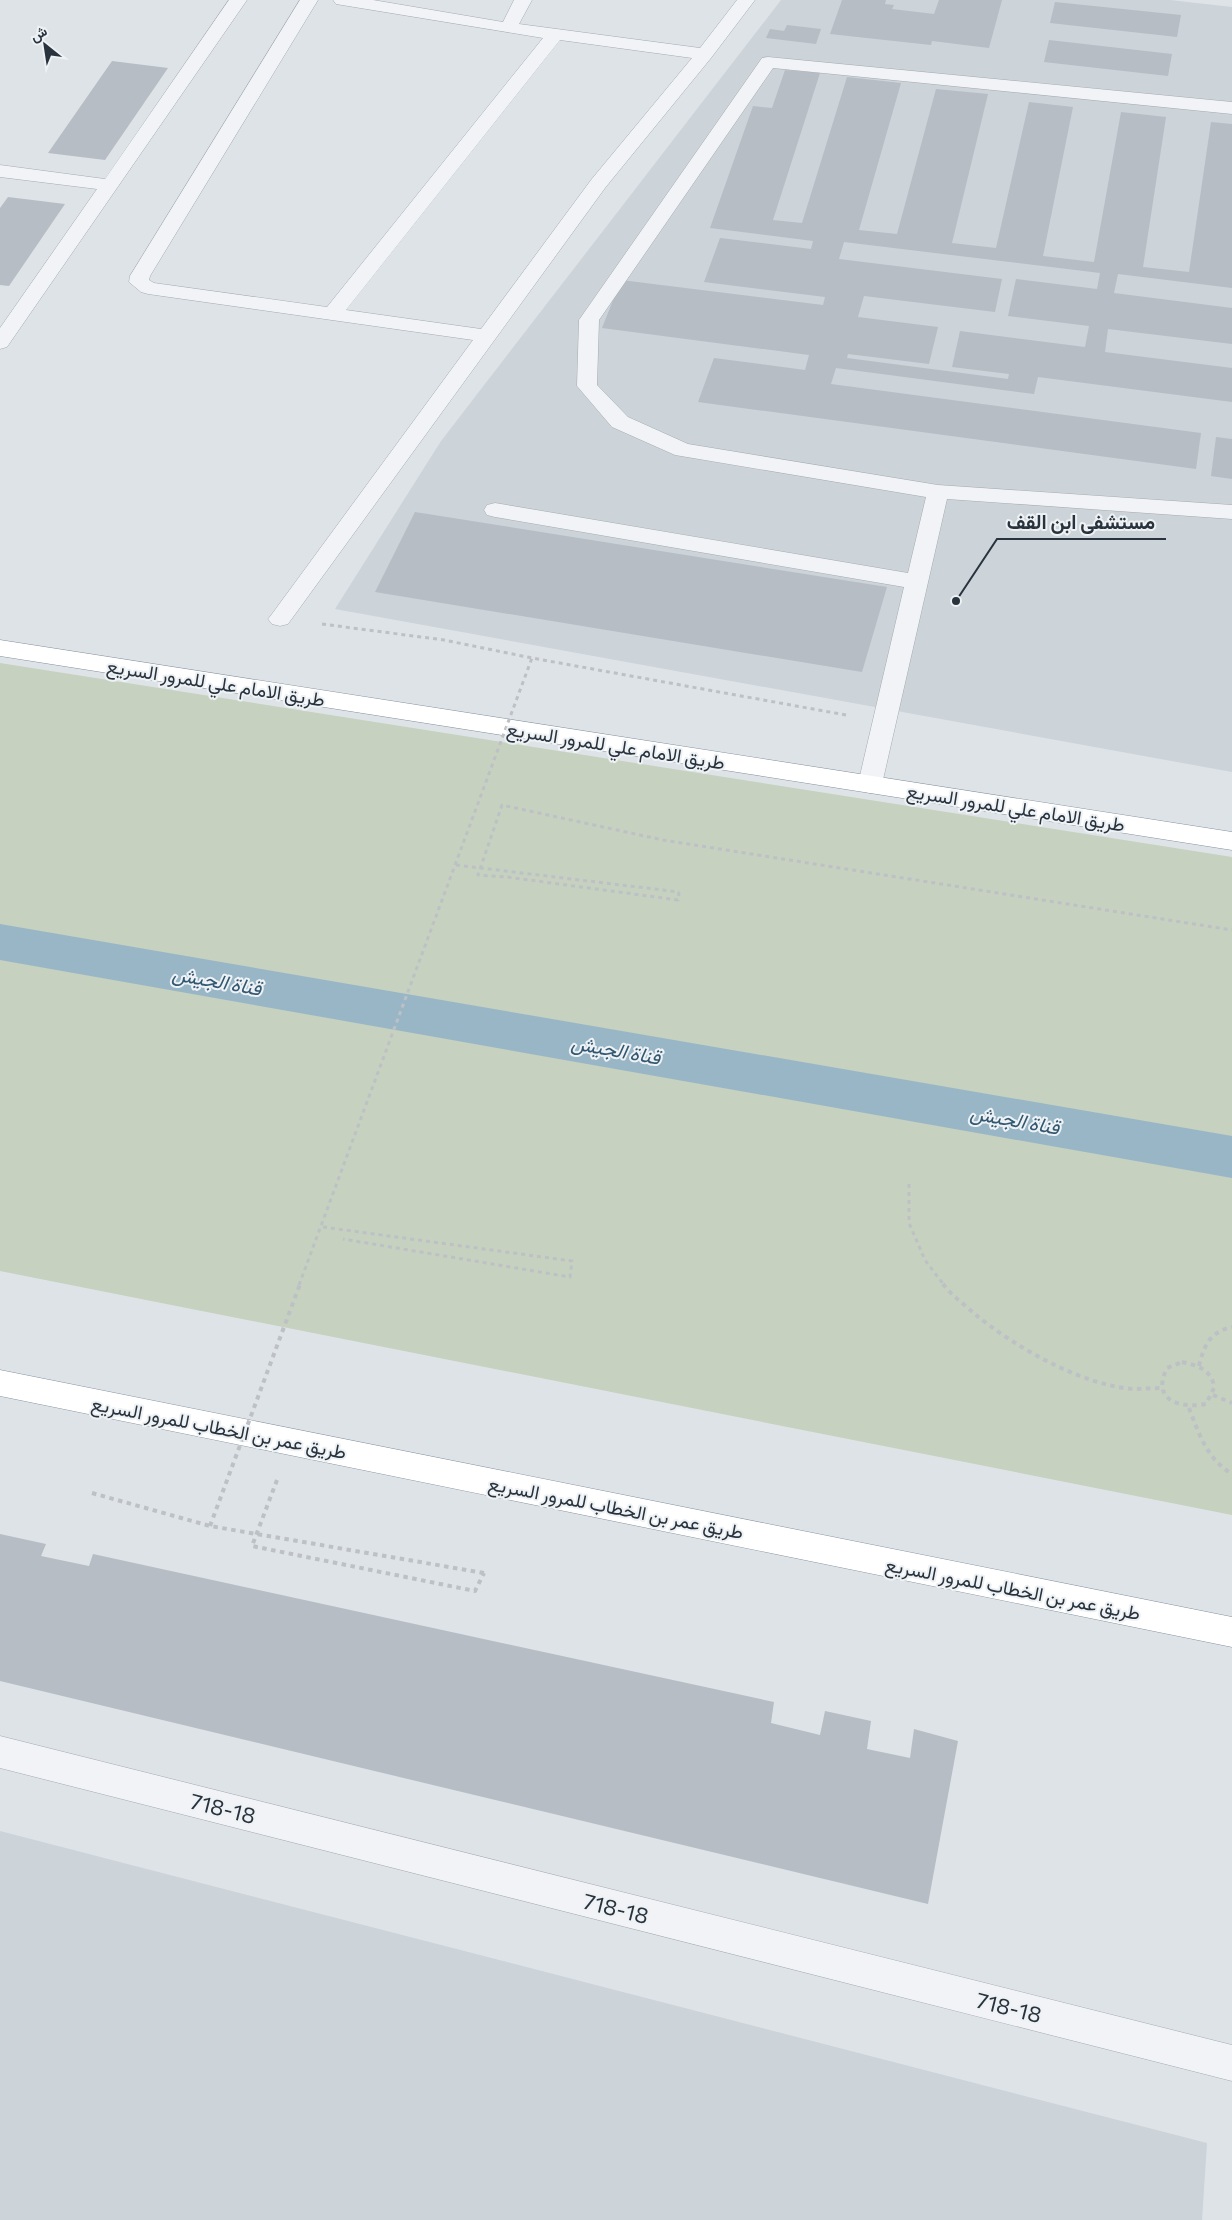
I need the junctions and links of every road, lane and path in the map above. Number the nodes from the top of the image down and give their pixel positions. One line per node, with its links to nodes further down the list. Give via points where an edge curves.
1 (238, 0): 11 (street)
2 (309, 0): 12 (street, via 139,282 148,288)
3 (342, 0): 6 (street)
4 (523, 0): 6 (street)
5 (746, 0): 8 (street)
6 (508, 28): 7 (street)
7 (556, 34): 8 (street); 12 (street)
8 (705, 54): 13 (street, via 598,184)
9 (1232, 108): 15 (street, via 768,62 589,320 586,386 620,422 682,450)
10 (0, 171): 11 (street)
11 (110, 185): 14 (street)
12 (332, 314): 13 (street)
13 (486, 336): 19 (street)
14 (0, 343)
15 (938, 492): 17 (street); 18 (street)
16 (495, 510): 18 (street)
17 (1232, 512)
18 (917, 582): 22 (street)
19 (280, 619): 21 (path, via 444,640)
20 (0, 648): 23 (highway, طريق الامام علي للمرور السريع)
21 (532, 658): 22 (path); 25 (path, bridge)
22 (885, 722): 23 (street)
23 (870, 784): 24 (highway, طريق الامام علي للمرور السريع)
24 (1232, 841)
25 (456, 865): 26 (path, bridge, via 679,892 678,900 478,875 502,805 663,840); 28 (path, bridge)
26 (1232, 930)
27 (909, 1184): 33 (path, via 909,1223 925,1260 949,1292 996,1331 1039,1358 1093,1380 1133,1389)
28 (323, 1226): 29 (path, via 572,1261 570,1277); 40 (path, bridge)
29 (343, 1239)
30 (1232, 1327): 31 (path, via 1215,1332 1208,1339)
31 (1199, 1366): 33 (path, via 1182,1362 1167,1368 1160,1381); 34 (path, via 1207,1371 1215,1385)
32 (0, 1383): 37 (highway, طريق عمر بن الخطاب للمرور السريع)
33 (1161, 1388): 36 (path, via 1172,1401)
34 (1213, 1394): 35 (path); 36 (path, via 1206,1404)
35 (1232, 1403)
36 (1189, 1408): 38 (path, via 1212,1457)
37 (292, 1442): 40 (path, bridge, via 252,1546 475,1591 484,1573); 41 (highway, طريق عمر بن الخطاب للمرور السريع)
38 (1232, 1474)
39 (92, 1493): 40 (path, bridge)
40 (210, 1526)
41 (1232, 1632)
42 (0, 1752): 43 (street, 718-18)
43 (1232, 2063)

